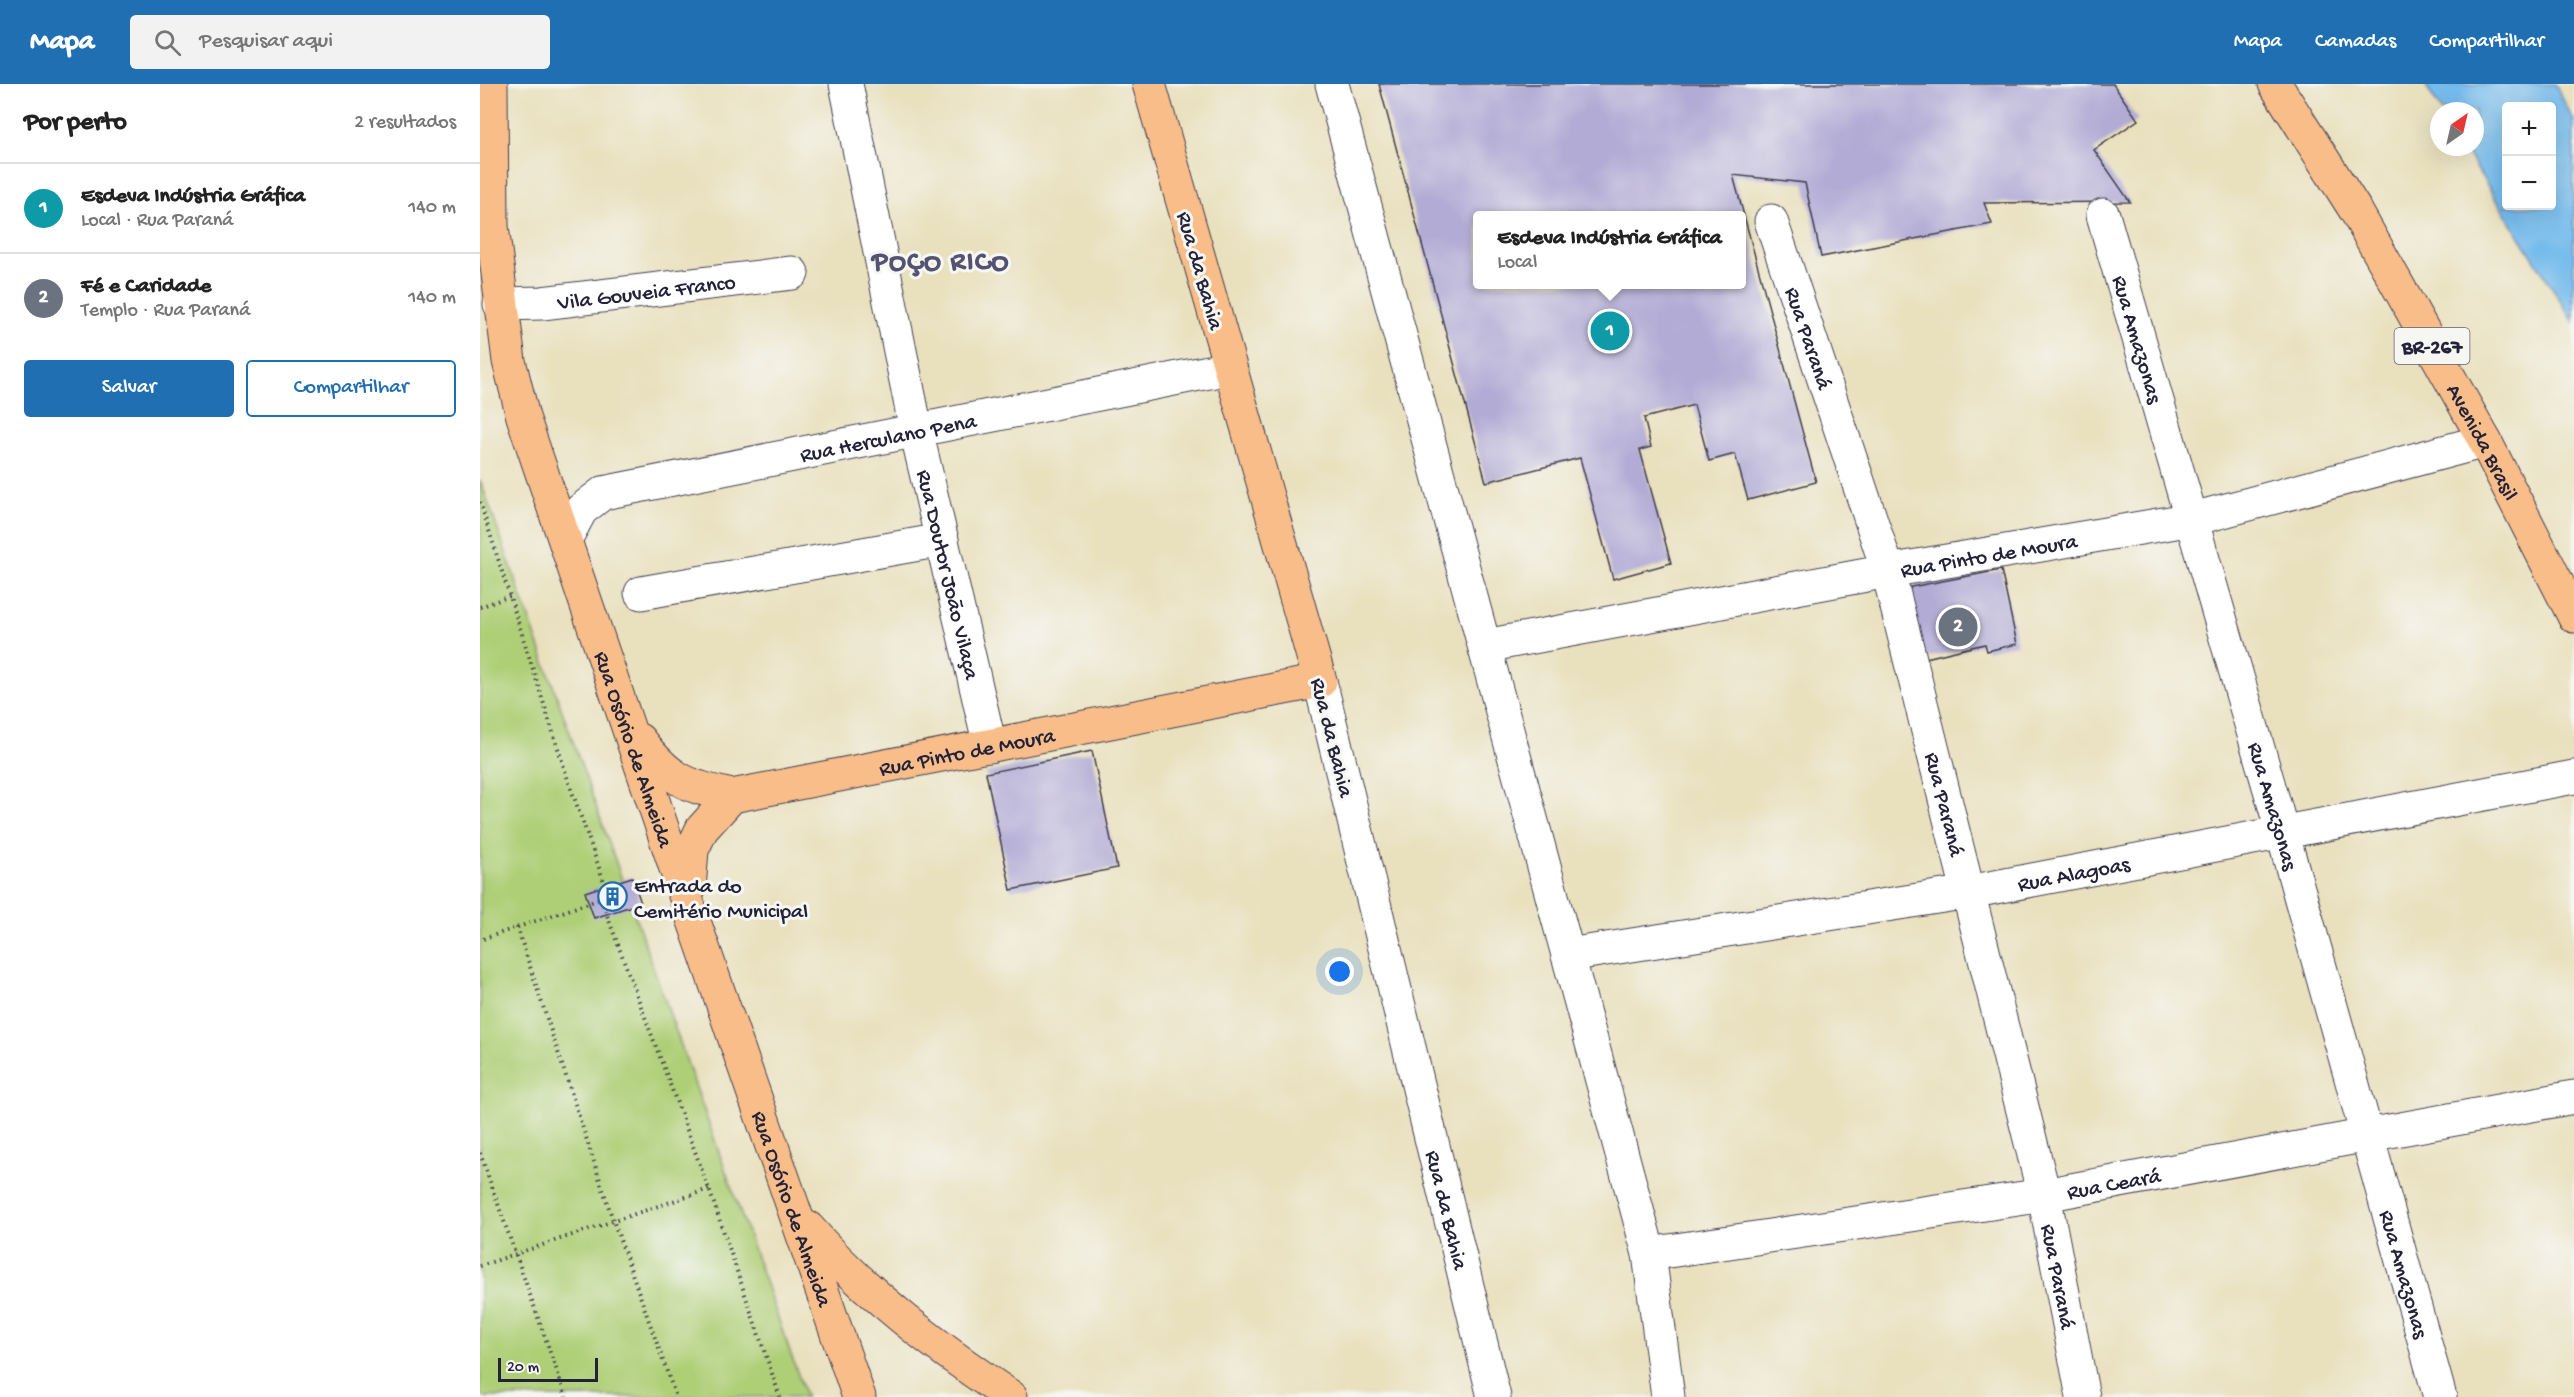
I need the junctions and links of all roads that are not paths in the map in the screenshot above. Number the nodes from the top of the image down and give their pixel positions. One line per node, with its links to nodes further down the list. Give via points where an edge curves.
1 (492, 84): 9 (main road, Rua Osório de Almeida, via 492,226)
2 (846, 84): 11 (street, Rua Doutor João Vilaça)
3 (1149, 84): 10 (main road, Rua da Bahia)
4 (1332, 84): 19 (street)
5 (2275, 84): 12 (main road, Avenida Brasil / BR-267, via 2356,211)
6 (2103, 215): 13 (street, Rua Amazonas)
7 (1771, 221): 16 (street, Rua Paraná)
8 (792, 273): 9 (street, Vila Gouveia Franco, via 542,303)
9 (500, 304): 14 (main road, Rua Osório de Almeida, via 523,417)
10 (1230, 368): 11 (street, Rua Herculano Pena); 20 (main road, Rua da Bahia)
11 (916, 430): 14 (street, Rua Herculano Pena, via 603,493 581,510); 15 (street, Rua Doutor João Vilaça)
12 (2485, 441): 13 (street, Rua Pinto de Moura); 18 (main road, Avenida Brasil / BR-267)
13 (2193, 519): 16 (street, Rua Pinto de Moura); 25 (street, Rua Amazonas)
14 (566, 538): 21 (main road, Rua Osório de Almeida)
15 (942, 540): 17 (street); 22 (street, Rua Doutor João Vilaça)
16 (1888, 571): 19 (street, Rua Pinto de Moura); 26 (street, Rua Paraná)
17 (641, 593)
18 (2574, 616)
19 (1485, 646): 28 (street)
20 (1320, 681): 22 (main road, Rua Pinto de Moura); 36 (street, Rua da Bahia)
21 (632, 732): 24 (main road, via 675,778 696,788); 27 (main road, Rua Osório de Almeida)
22 (990, 746): 24 (main road, Rua Pinto de Moura)
23 (2574, 777): 25 (street, Rua Alagoas)
24 (732, 796): 27 (main road, via 702,829 692,850)
25 (2282, 831): 26 (street, Rua Alagoas); 30 (street, Rua Amazonas)
26 (1969, 892): 28 (street, Rua Alagoas); 31 (street, Rua Paraná)
27 (688, 904): 32 (main road, Rua Osório de Almeida)
28 (1568, 955): 33 (street)
29 (2574, 1097): 30 (street, Rua Ceará)
30 (2368, 1136): 31 (street, Rua Ceará); 39 (street, Rua Amazonas)
31 (2044, 1195): 33 (street, Rua Ceará); 38 (street, Rua Paraná)
32 (798, 1215): 34 (main road, via 838,1262); 35 (main road, Rua Osório de Almeida)
33 (1649, 1254): 37 (street)
34 (994, 1394)
35 (859, 1397)
36 (1494, 1397)
37 (1668, 1397)
38 (2083, 1397)
39 (2440, 1397)

